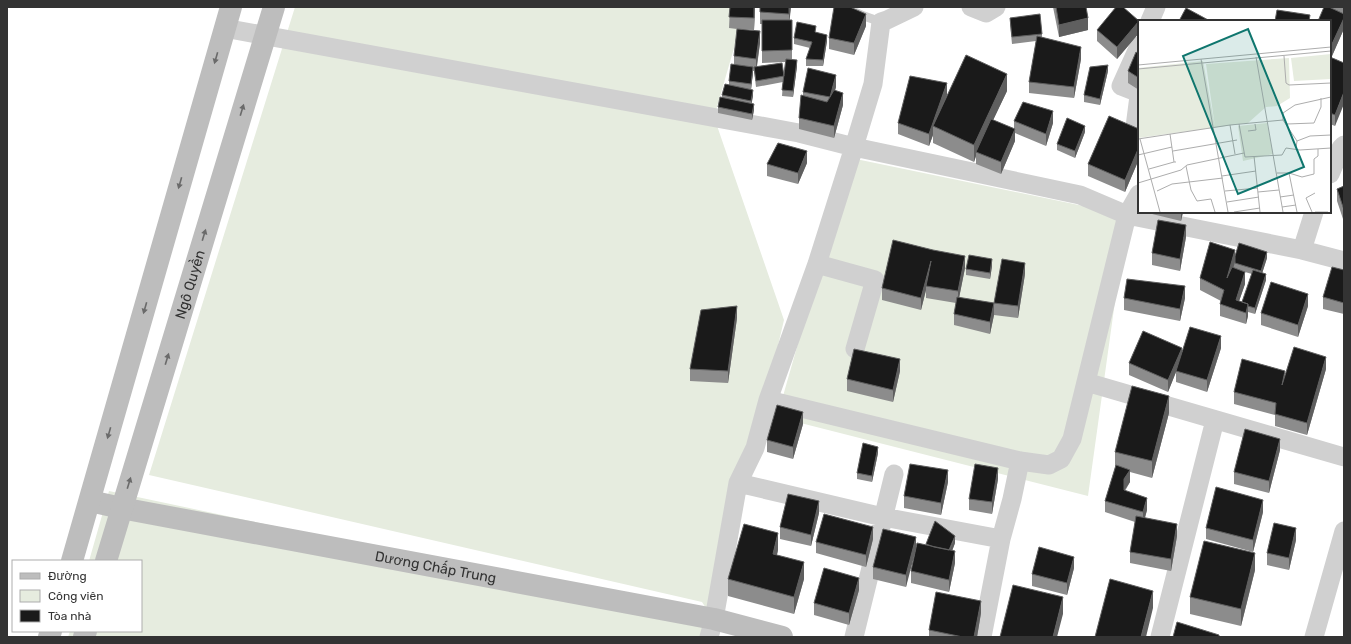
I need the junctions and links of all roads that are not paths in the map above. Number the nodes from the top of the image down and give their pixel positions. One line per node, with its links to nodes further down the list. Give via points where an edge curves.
1 (231, 7): 10 (main road)
2 (274, 7): 11 (main road, Ngô Quyền)
3 (844, 7): 9 (lane)
4 (914, 7): 9 (street)
5 (971, 7): 6 (street, via 986,13)
6 (996, 7)
7 (1156, 7): 8 (street)
8 (1150, 20)
9 (881, 22): 16 (street, via 872,84)
10 (224, 28): 11 (street); 33 (main road, one-way to 33)
11 (265, 35): 16 (street, via 799,133); 34 (main road, Ngô Quyền, one-way to 11)
12 (1138, 48): 13 (street, via 1121,86)
13 (1138, 93)
14 (1138, 104): 15 (street, via 1135,127)
15 (1138, 128)
16 (854, 147): 21 (street, via 1080,195); 24 (street)
17 (1343, 147): 18 (street)
18 (1331, 172)
19 (1138, 196): 21 (street)
20 (1314, 213): 22 (street)
21 (1127, 215): 22 (street); 26 (street)
22 (1302, 250): 23 (street)
23 (1344, 261)
24 (817, 264): 25 (street, via 875,280); 27 (street)
25 (855, 349)
26 (1086, 382): 28 (street); 30 (street, via 1072,439 1062,459 1049,465)
27 (768, 400): 30 (street); 32 (street, via 755,448)
28 (1215, 420): 29 (street); 44 (street)
29 (1344, 457)
30 (1020, 460): 37 (street)
31 (894, 474): 35 (street)
32 (738, 483): 35 (street); 40 (street)
33 (90, 501): 34 (main road, Dương Chấp Trung); 38 (main road)
34 (121, 508): 39 (main road, Ngô Quyền); 40 (main road, Dương Chấp Trung)
35 (883, 517): 37 (street); 42 (street)
36 (1344, 530): 45 (street)
37 (1001, 538): 43 (street)
38 (72, 560)
39 (106, 560)
40 (711, 628): 41 (main road, Dương Chấp Trung)
41 (782, 637)
42 (854, 637)
43 (982, 637)
44 (1160, 637)
45 (1314, 637)

